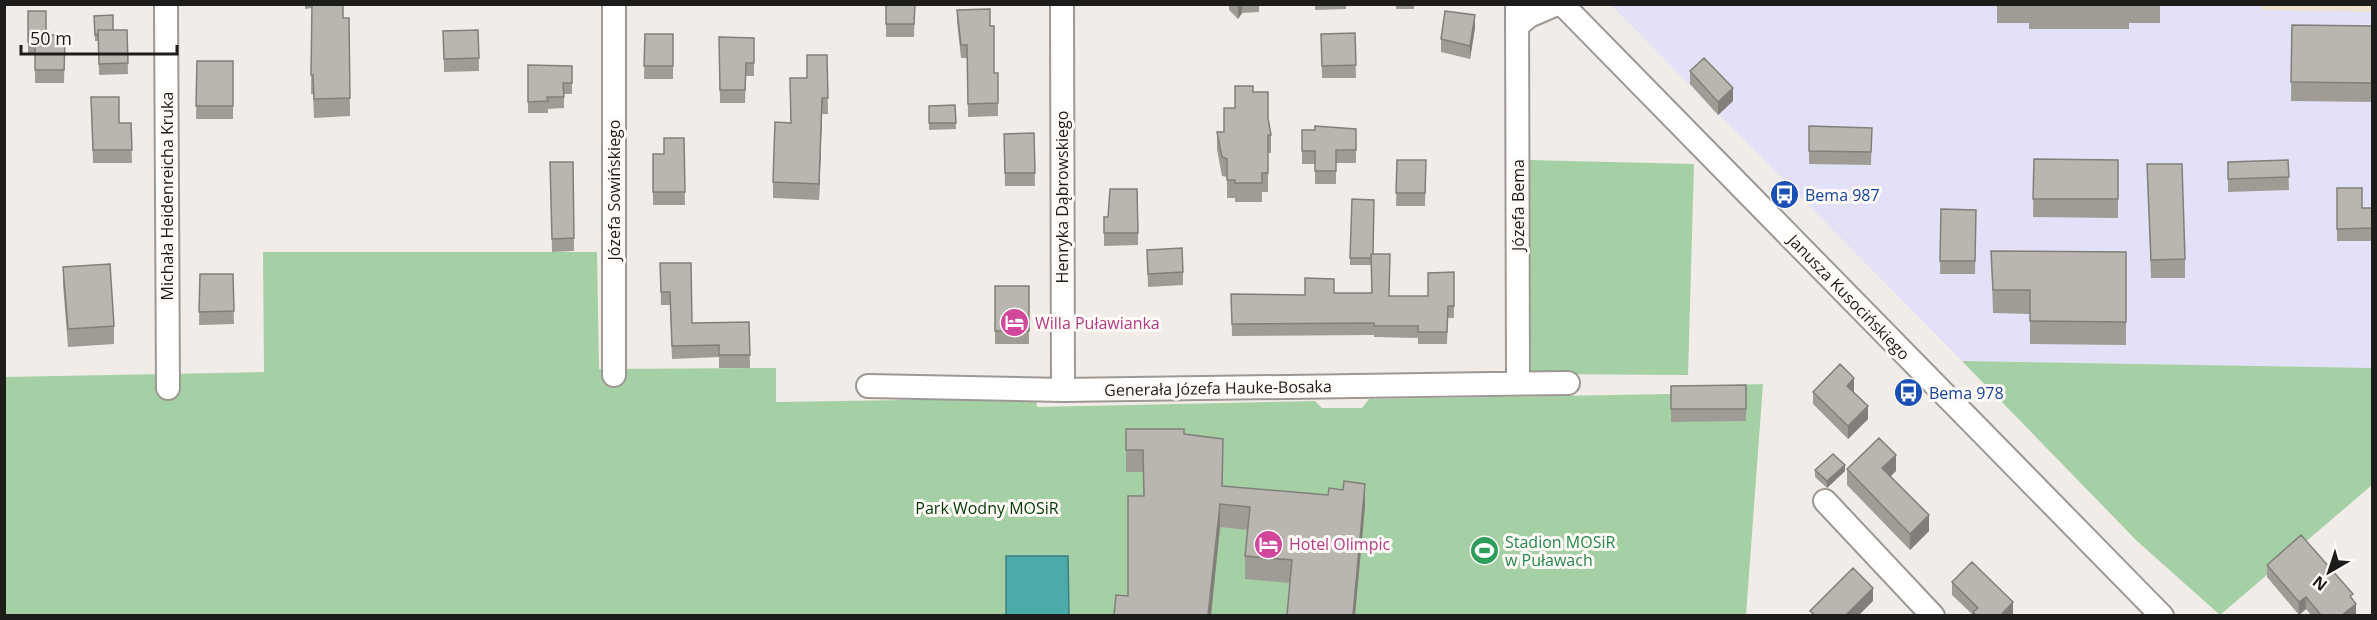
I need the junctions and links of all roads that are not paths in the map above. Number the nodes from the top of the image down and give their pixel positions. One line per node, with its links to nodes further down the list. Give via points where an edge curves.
1 (166, 4): 11 (street, Michała Heidenreicha Kruka)
2 (614, 4): 7 (street, Józefa Sowińskiego)
3 (1062, 4): 12 (street, Henryka Dąbrowskiego)
4 (1557, 4): 6 (street, Józefa Bema, via 1529,16)
5 (1562, 4): 15 (street, Janusza Kusocińskiego)
6 (1517, 15): 8 (street, Józefa Bema)
7 (614, 375)
8 (1518, 383): 9 (street, Generała Józefa Hauke-Bosaka); 12 (street, Generała Józefa Hauke-Bosaka)
9 (1568, 383)
10 (868, 386): 12 (street, Generała Józefa Hauke-Bosaka)
11 (168, 388)
12 (1063, 390)
13 (1825, 501): 14 (street)
14 (1926, 613)
15 (2162, 615)

